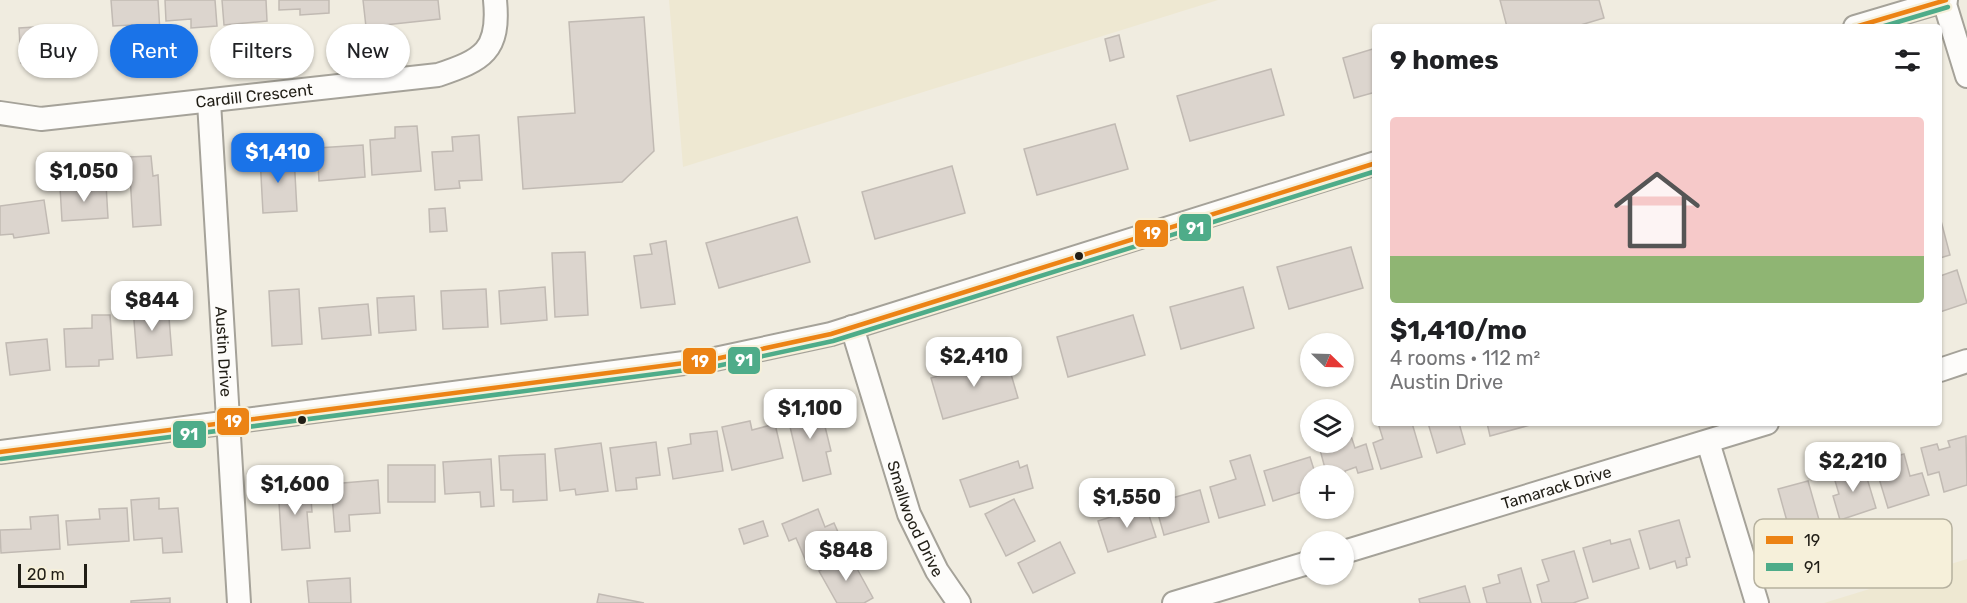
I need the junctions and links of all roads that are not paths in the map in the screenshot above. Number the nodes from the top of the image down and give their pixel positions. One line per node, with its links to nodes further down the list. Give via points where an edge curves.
1 (495, 0): 5 (street, Cardill Crescent, via 498,27 487,50 469,65 438,75)
2 (1945, 0): 3 (street); 4 (street)
3 (1865, 24)
4 (1967, 76)
5 (209, 102): 6 (street, Cardill Crescent, via 41,119); 11 (street, Austin Drive)
6 (0, 113)
7 (1372, 164): 8 (street)
8 (852, 327): 11 (street, via 715,359); 18 (street, Smallwood Drive, via 909,514 937,571)
9 (1967, 361): 10 (street)
10 (1942, 369)
11 (229, 424): 14 (street); 17 (street, Austin Drive)
12 (1758, 426): 13 (street, Tamarack Drive)
13 (1708, 442): 15 (street, Tamarack Drive); 20 (street)
14 (0, 452)
15 (1354, 549)
16 (1300, 565): 19 (street)
17 (239, 603)
18 (959, 603)
19 (1174, 603)
20 (1756, 603)

